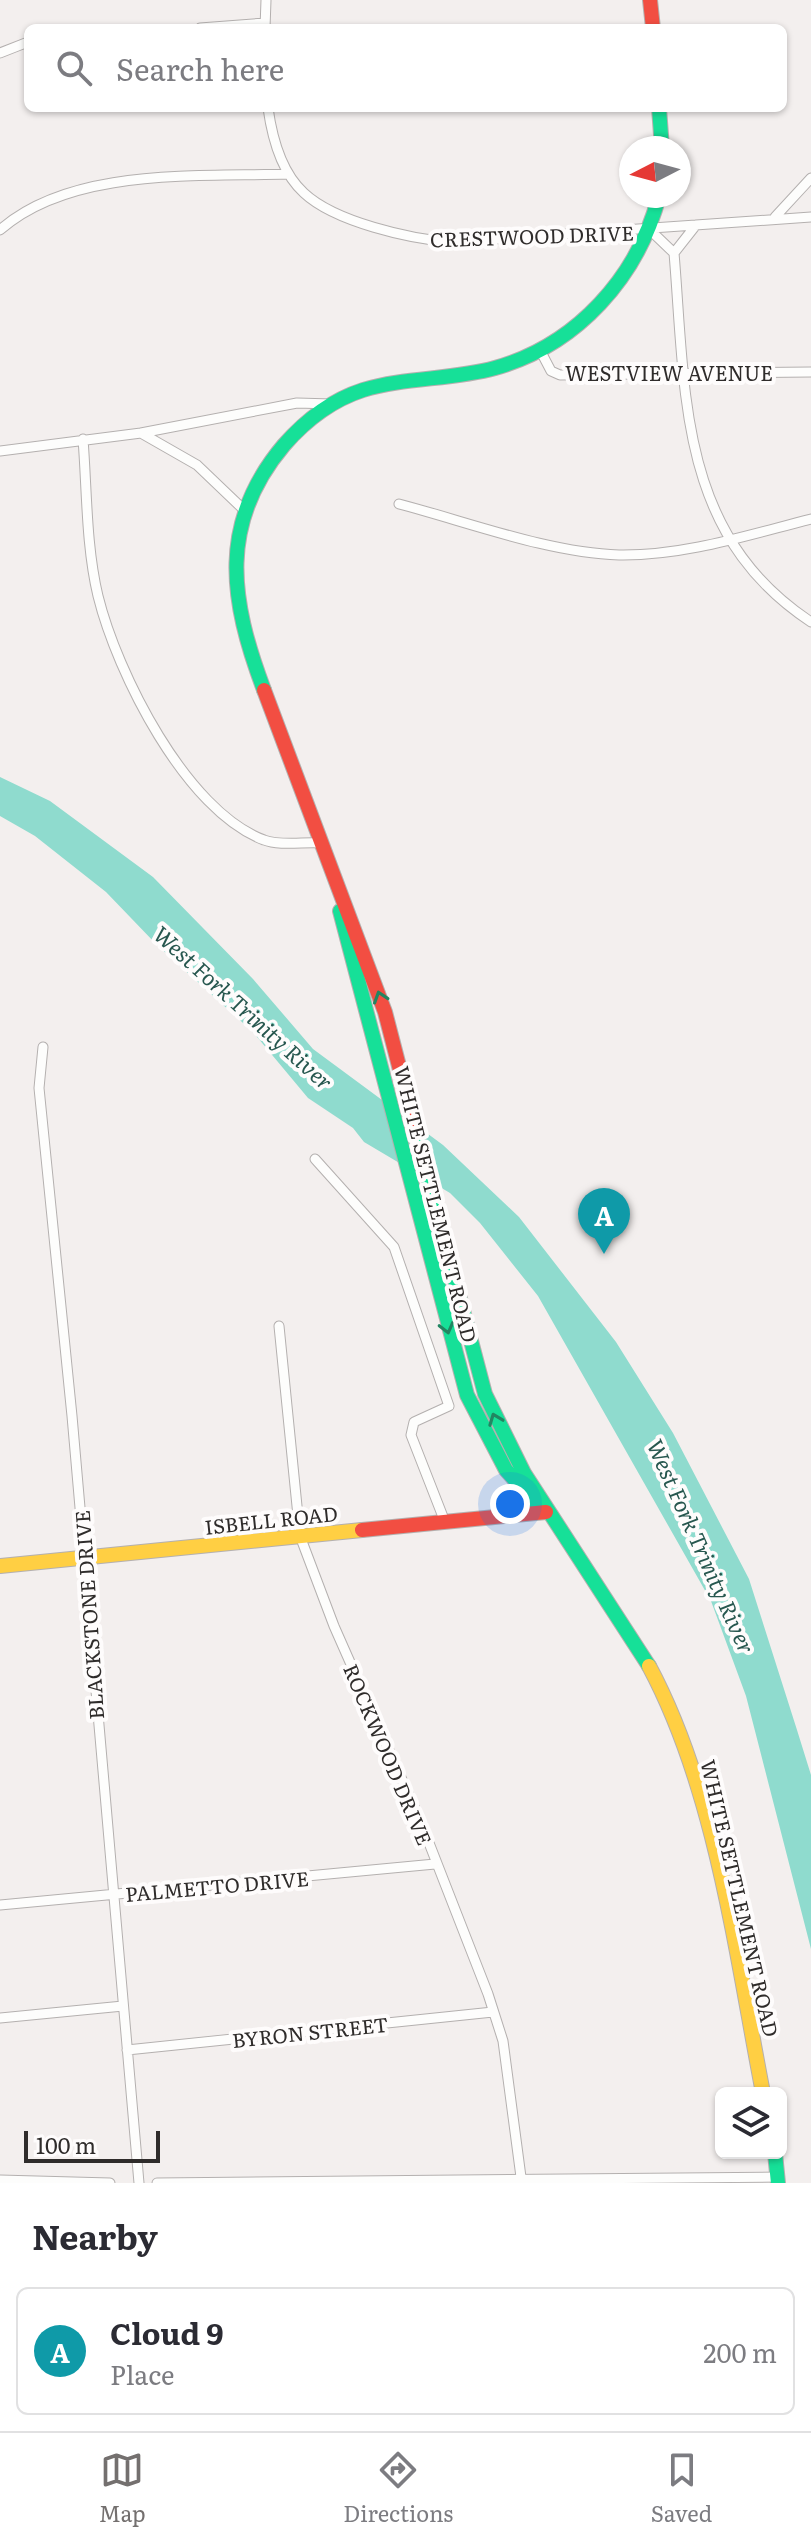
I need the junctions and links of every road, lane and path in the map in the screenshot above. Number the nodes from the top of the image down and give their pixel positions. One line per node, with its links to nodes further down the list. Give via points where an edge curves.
1 (266, 0): 3 (street)
2 (650, 0): 4 (main road)
3 (265, 24)
4 (653, 24)
5 (24, 44): 6 (street)
6 (0, 53)
7 (269, 112): 10 (street, CRESTWOOD DRIVE)
8 (659, 112): 9 (main road)
9 (661, 136)
10 (288, 174): 16 (street, via 135,179 42,204); 17 (street, CRESTWOOD DRIVE, via 321,205 423,240)
11 (811, 178): 13 (street)
12 (656, 208): 17 (main road, WHITE SETTLEMENT ROAD)
13 (775, 217): 14 (street, CRESTWOOD DRIVE); 15 (street, CRESTWOOD DRIVE)
14 (811, 217)
15 (696, 225): 17 (street, CRESTWOOD DRIVE); 18 (street)
16 (0, 230)
17 (650, 230): 18 (street); 19 (main road, WHITE SETTLEMENT ROAD, via 624,275 587,319)
18 (674, 253): 20 (street)
19 (540, 350): 20 (street, WESTVIEW AVENUE, via 551,371 560,375); 22 (main road, WHITE SETTLEMENT ROAD, via 495,368 391,384)
20 (684, 371): 21 (street, WESTVIEW AVENUE); 29 (street, via 702,481)
21 (811, 372)
22 (332, 404): 23 (street, via 297,403); 27 (main road, WHITE SETTLEMENT ROAD, via 297,430 262,471)
23 (141, 433): 24 (street); 27 (street, via 197,465)
24 (83, 439): 25 (street); 31 (street, via 97,595 126,679 166,748 217,810 265,841)
25 (0, 451)
26 (399, 504): 29 (street, via 568,548 618,555 678,552)
27 (243, 509): 31 (main road, WHITE SETTLEMENT ROAD, via 235,574 239,611)
28 (811, 519): 29 (street)
29 (730, 539): 30 (street, via 752,575)
30 (811, 622)
31 (319, 843): 32 (main road, WHITE SETTLEMENT ROAD)
32 (334, 884): 36 (main road, WHITE SETTLEMENT ROAD, one-way to 32, via 502,1438 485,1394 400,1073 361,942); 36 (main road, WHITE SETTLEMENT ROAD, one-way to 36, via 455,1356 482,1428 520,1491)
33 (43, 1047): 39 (street, BLACKSTONE DRIVE, via 39,1088)
34 (315, 1159): 37 (street, via 394,1247 421,1318 449,1406 414,1422 411,1435)
35 (279, 1326): 38 (street, ROCKWOOD DRIVE)
36 (546, 1512): 37 (main road, ISBELL ROAD); 48 (main road, WHITE SETTLEMENT ROAD, via 641,1649 689,1756)
37 (445, 1522): 38 (main road, ISBELL ROAD)
38 (300, 1536): 39 (main road, ISBELL ROAD); 41 (street, ROCKWOOD DRIVE)
39 (84, 1558): 40 (main road, ISBELL ROAD); 42 (street, BLACKSTONE DRIVE)
40 (0, 1566)
41 (435, 1864): 42 (street, PALMETTO DRIVE); 45 (street, ROCKWOOD DRIVE)
42 (112, 1894): 43 (street, PALMETTO DRIVE); 44 (street, BLACKSTONE DRIVE)
43 (0, 1905)
44 (123, 2006): 46 (street); 47 (street, BLACKSTONE DRIVE)
45 (493, 2012): 47 (street, BYRON STREET); 50 (street, ROCKWOOD DRIVE, via 507,2064)
46 (0, 2018)
47 (127, 2050): 55 (street, BLACKSTONE DRIVE)
48 (762, 2087)
49 (776, 2159): 52 (main road)
50 (521, 2177): 52 (street); 53 (street)
51 (0, 2180): 54 (street)
52 (778, 2180)
53 (258, 2182): 56 (street)
54 (110, 2183)
55 (139, 2183)
56 (157, 2183)

